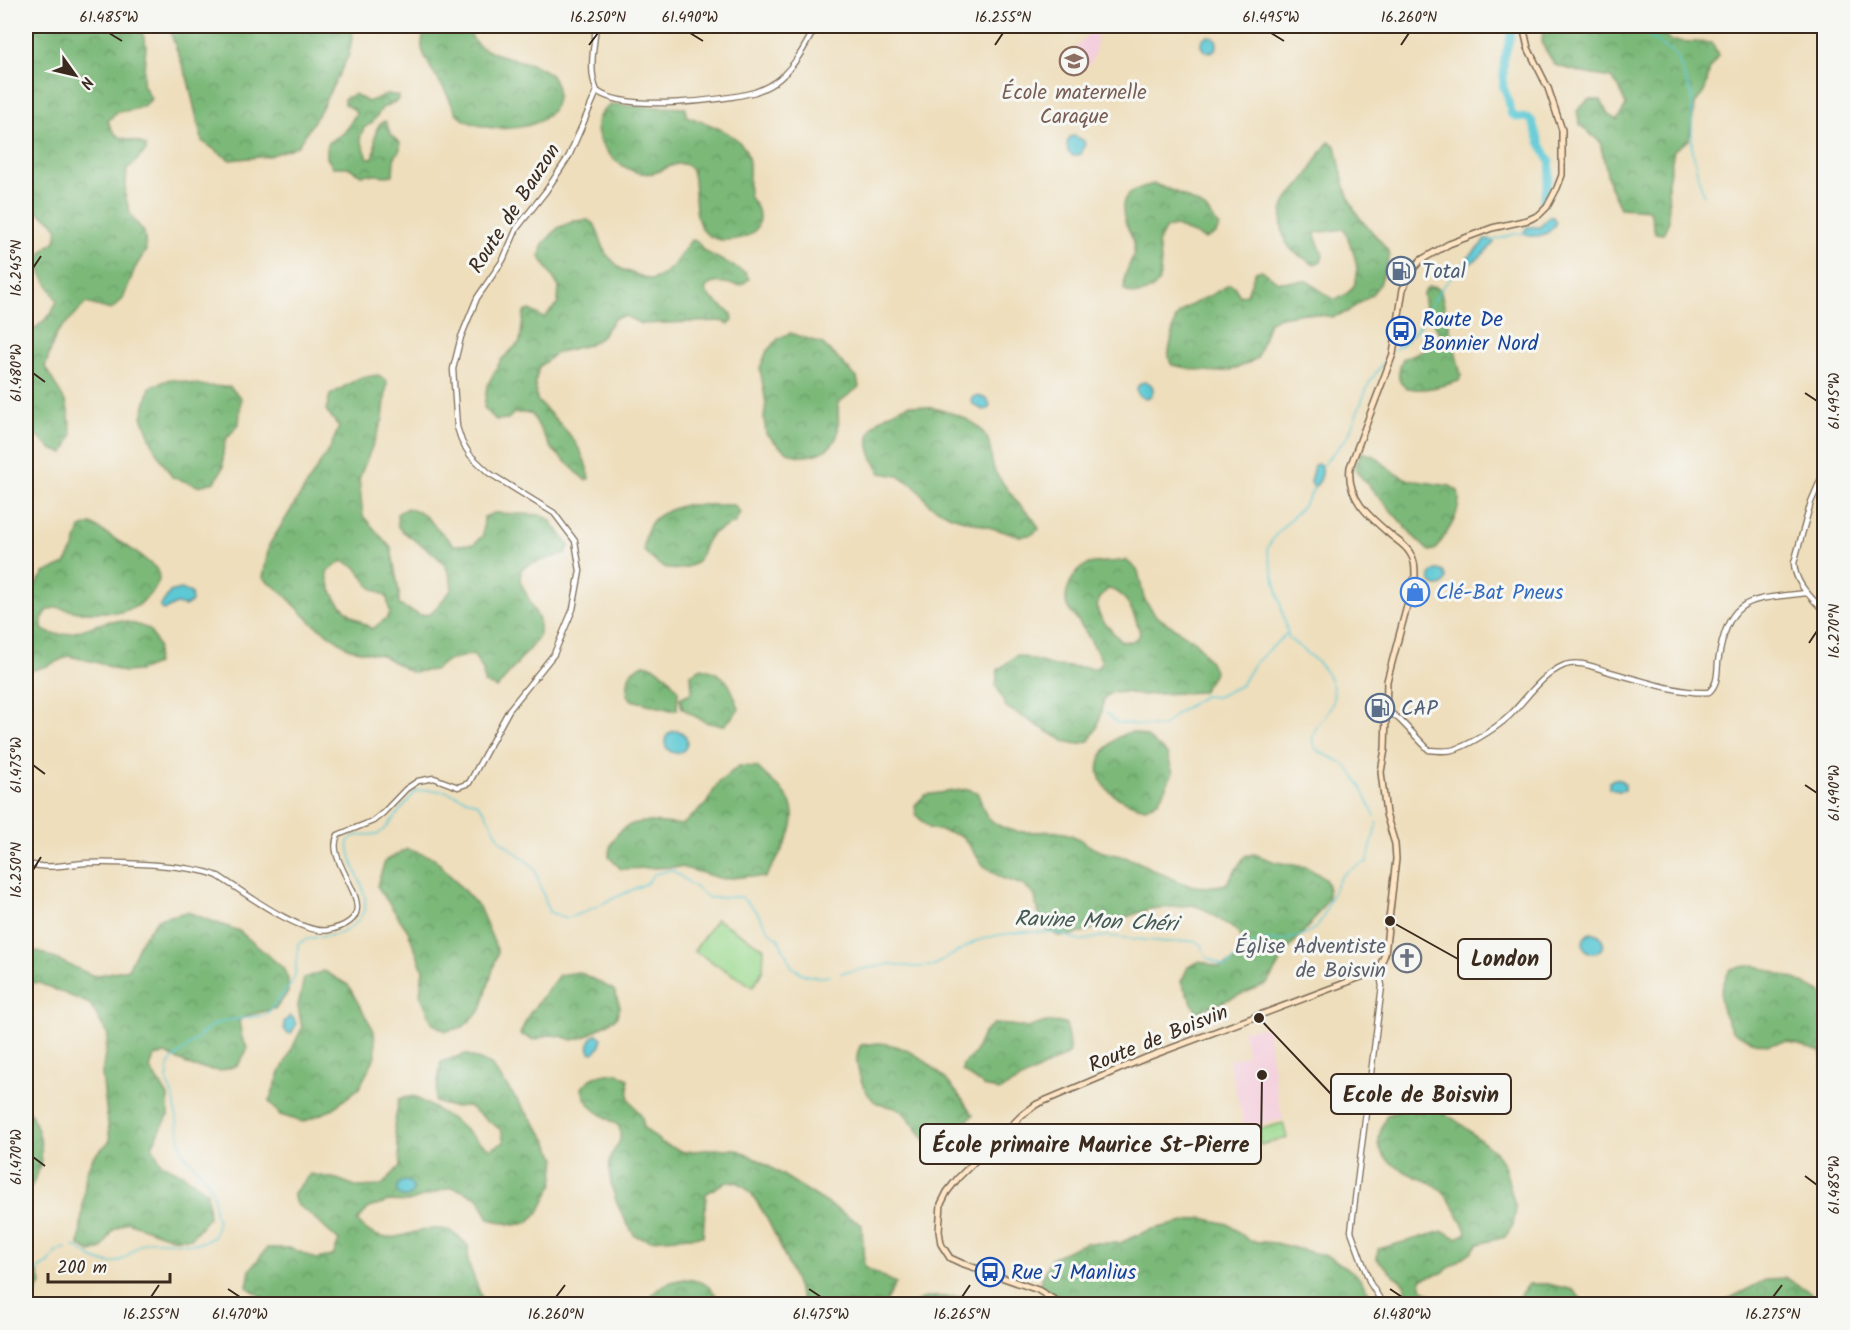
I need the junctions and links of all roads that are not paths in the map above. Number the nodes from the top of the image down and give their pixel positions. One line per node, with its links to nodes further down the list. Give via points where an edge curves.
1 (596, 26): 4 (street, via 592,68)
2 (816, 26): 4 (street, via 784,74 753,92 673,104 614,99)
3 (1523, 26): 10 (main road, via 1528,48 1548,88 1562,130 1562,175 1555,195 1539,215 1449,244 1421,260 1412,270 1403,289 1393,353 1350,468 1350,486 1360,506 1410,551 1414,561 1412,591 1389,669)
4 (597, 91): 11 (street, Route de Bauzon, via 569,156 517,228 477,298 453,369 458,427 470,455 489,472 554,513 574,541 580,563 573,609 559,646 509,710 472,780 458,787 434,778 418,781 373,821 338,835 335,854 357,907 348,922 326,931 291,922 218,876 205,872 87,863 39,868)
5 (1824, 472): 6 (street, via 1794,563)
6 (1800, 583): 7 (street); 8 (street)
7 (1807, 593): 8 (street); 9 (street)
8 (1796, 594): 10 (street, via 1755,599 1738,609 1724,637 1715,684 1709,692 1696,693 1584,664 1569,664 1539,683 1505,720 1464,745 1444,751 1429,750)
9 (1824, 612)
10 (1386, 709): 12 (main road, via 1381,772 1396,859 1385,954)
11 (26, 863)
12 (1377, 969): 13 (main road, Route de Boisvin, via 1037,1104 958,1178 941,1204 939,1231 945,1252 961,1263 1038,1290); 14 (street, via 1382,987 1351,1231 1370,1283)
13 (1061, 1305)
14 (1383, 1305)

